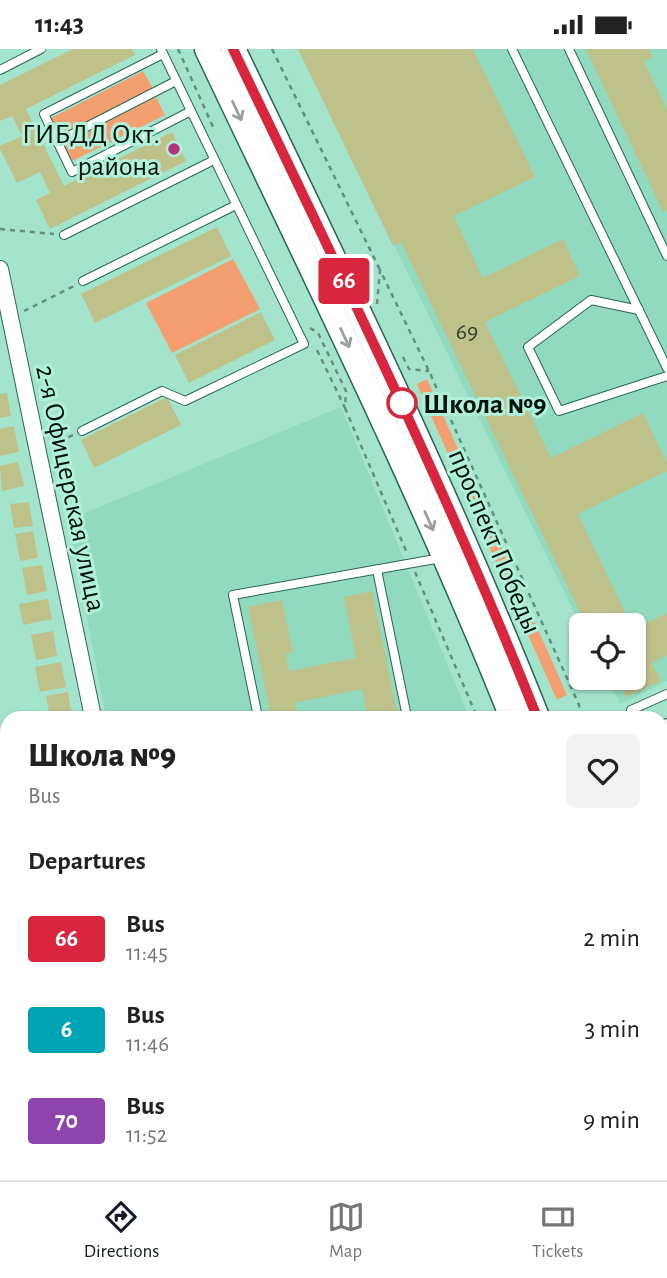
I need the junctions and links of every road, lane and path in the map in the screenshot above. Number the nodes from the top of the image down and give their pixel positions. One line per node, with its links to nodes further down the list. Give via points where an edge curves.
1 (41, 49): 8 (lane)
2 (207, 49): 31 (main road, проспект Победы, one-way to 31)
3 (233, 49): 38 (main road, проспект Победы, via 423,448)
4 (272, 49): 18 (path)
5 (512, 49): 21 (lane)
6 (569, 49): 16 (lane)
7 (162, 51): 9 (lane); 11 (lane, via 44,114)
8 (0, 70)
9 (176, 81): 10 (lane); 11 (lane)
10 (191, 111): 11 (lane, via 72,172); 12 (lane)
11 (57, 142)
12 (214, 160): 13 (lane); 15 (lane)
13 (236, 205): 19 (lane); 29 (lane, via 304,344 185,401 162,391)
14 (0, 229): 15 (path)
15 (64, 235)
16 (667, 256)
17 (0, 269): 22 (street, 2-я Офицерская улица)
18 (380, 270): 20 (path); 26 (path)
19 (83, 281): 22 (path)
20 (377, 303)
21 (639, 310): 24 (lane); 27 (lane, via 591,300 528,347 559,411)
22 (10, 317): 30 (street, 2-я Офицерская улица)
23 (304, 324): 28 (path, via 318,333)
24 (667, 368)
25 (409, 369): 26 (path)
26 (429, 371): 39 (path)
27 (667, 376)
28 (346, 391)
29 (82, 431): 30 (path)
30 (38, 451): 34 (street, 2-я Офицерская улица)
31 (446, 557): 32 (lane); 37 (main road, проспект Победы)
32 (377, 571): 35 (lane, via 233,595); 36 (lane)
33 (667, 694): 40 (lane)
34 (92, 711)
35 (257, 711)
36 (406, 711)
37 (510, 711)
38 (535, 711)
39 (580, 711)
40 (631, 711)

